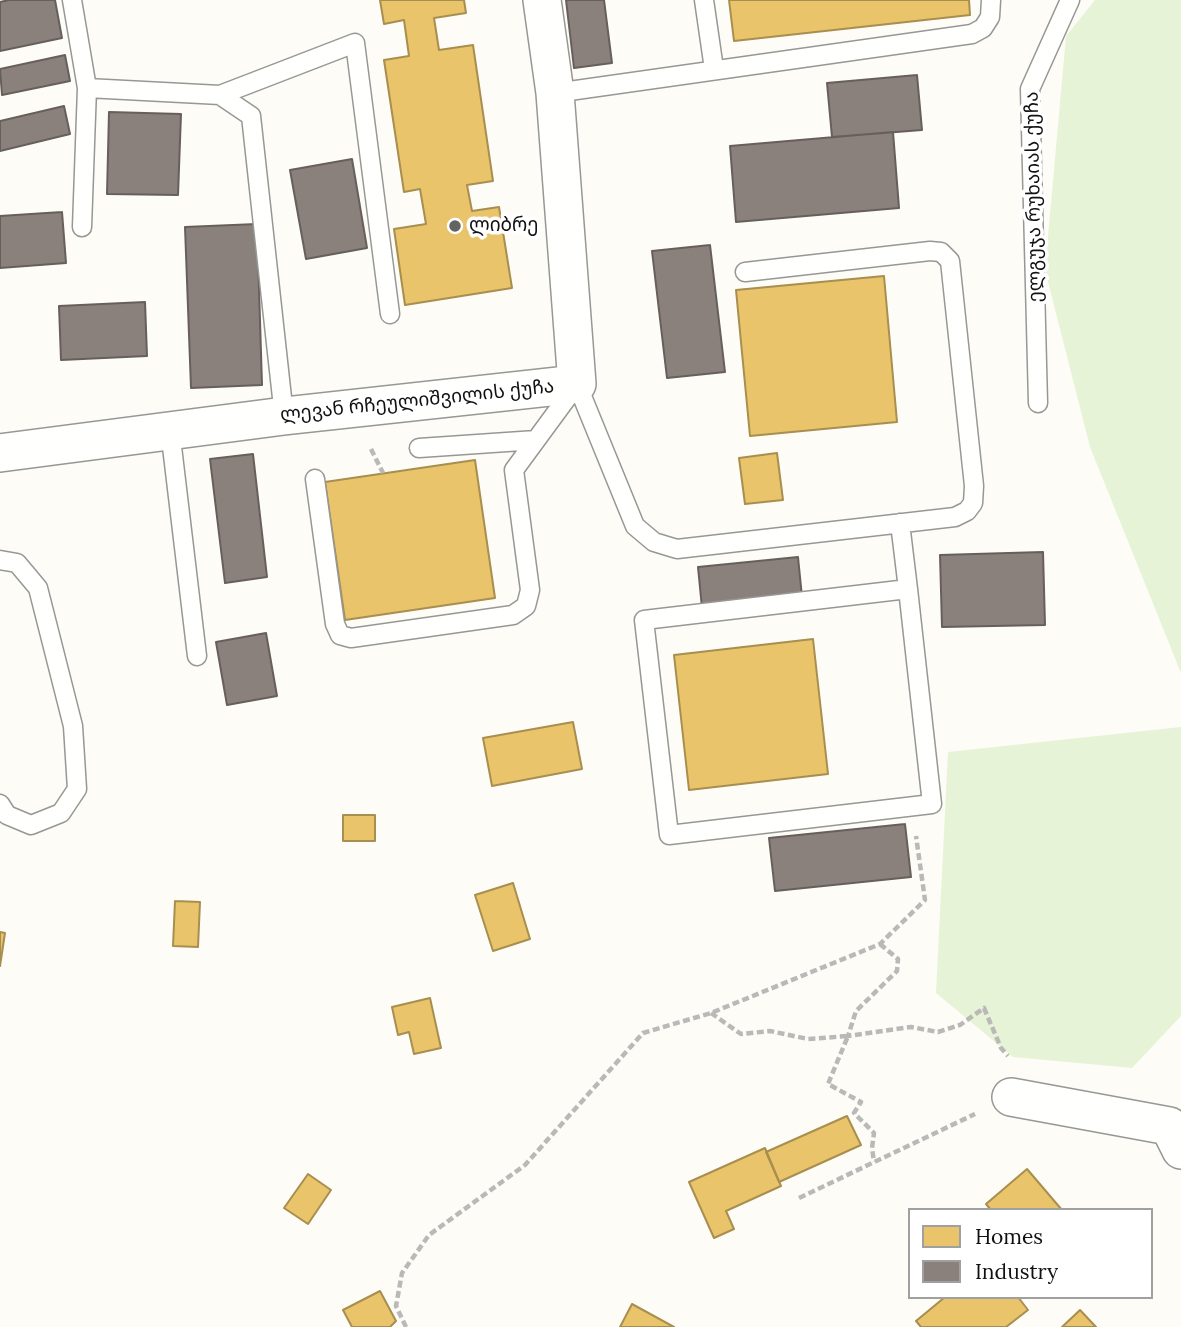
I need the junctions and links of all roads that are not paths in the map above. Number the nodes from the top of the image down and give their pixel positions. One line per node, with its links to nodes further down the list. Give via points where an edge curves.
1 (72, 0): 7 (lane)
2 (542, 0): 8 (street, ლევან რჩეულიშვილის ქუჩა)
3 (704, 0): 6 (lane)
4 (991, 0): 6 (lane, via 990,17 972,34)
5 (1070, 0): 14 (lane, ელგუჯა რუხაიას ქუჩა, via 1030,89)
6 (713, 69): 8 (lane)
7 (87, 88): 9 (lane); 10 (lane)
8 (555, 93): 13 (street, ლევან რჩეულიშვილის ქუჩა)
9 (220, 95): 12 (lane, via 355,43); 15 (lane, via 251,116)
10 (82, 227)
11 (745, 272): 21 (lane, via 930,251 941,252 950,261 974,486 972,503 956,517)
12 (390, 314)
13 (577, 384): 15 (street, ლევან რჩეულიშვილის ქუჩა); 17 (lane); 21 (lane, via 635,526 654,542 677,549)
14 (1038, 403)
15 (284, 416): 16 (street, ლევან რჩეულიშვილის ქუჩა)
16 (170, 430): 19 (street, ლევან რჩეულიშვილის ქუჩა); 24 (lane)
17 (536, 440): 18 (lane); 20 (lane, via 514,470 530,590 526,606 513,615 351,638 340,635)
18 (419, 448)
19 (0, 453)
20 (315, 479)
21 (900, 523): 23 (lane)
22 (0, 560): 25 (lane, via 17,563 38,588 73,726 77,789 61,813 31,825 7,815)
23 (908, 589): 23 (lane, via 932,804 668,835 644,620)
24 (197, 656)
25 (0, 804)
26 (1020, 1099): 27 (street, via 1169,1126)
27 (1181, 1150)

